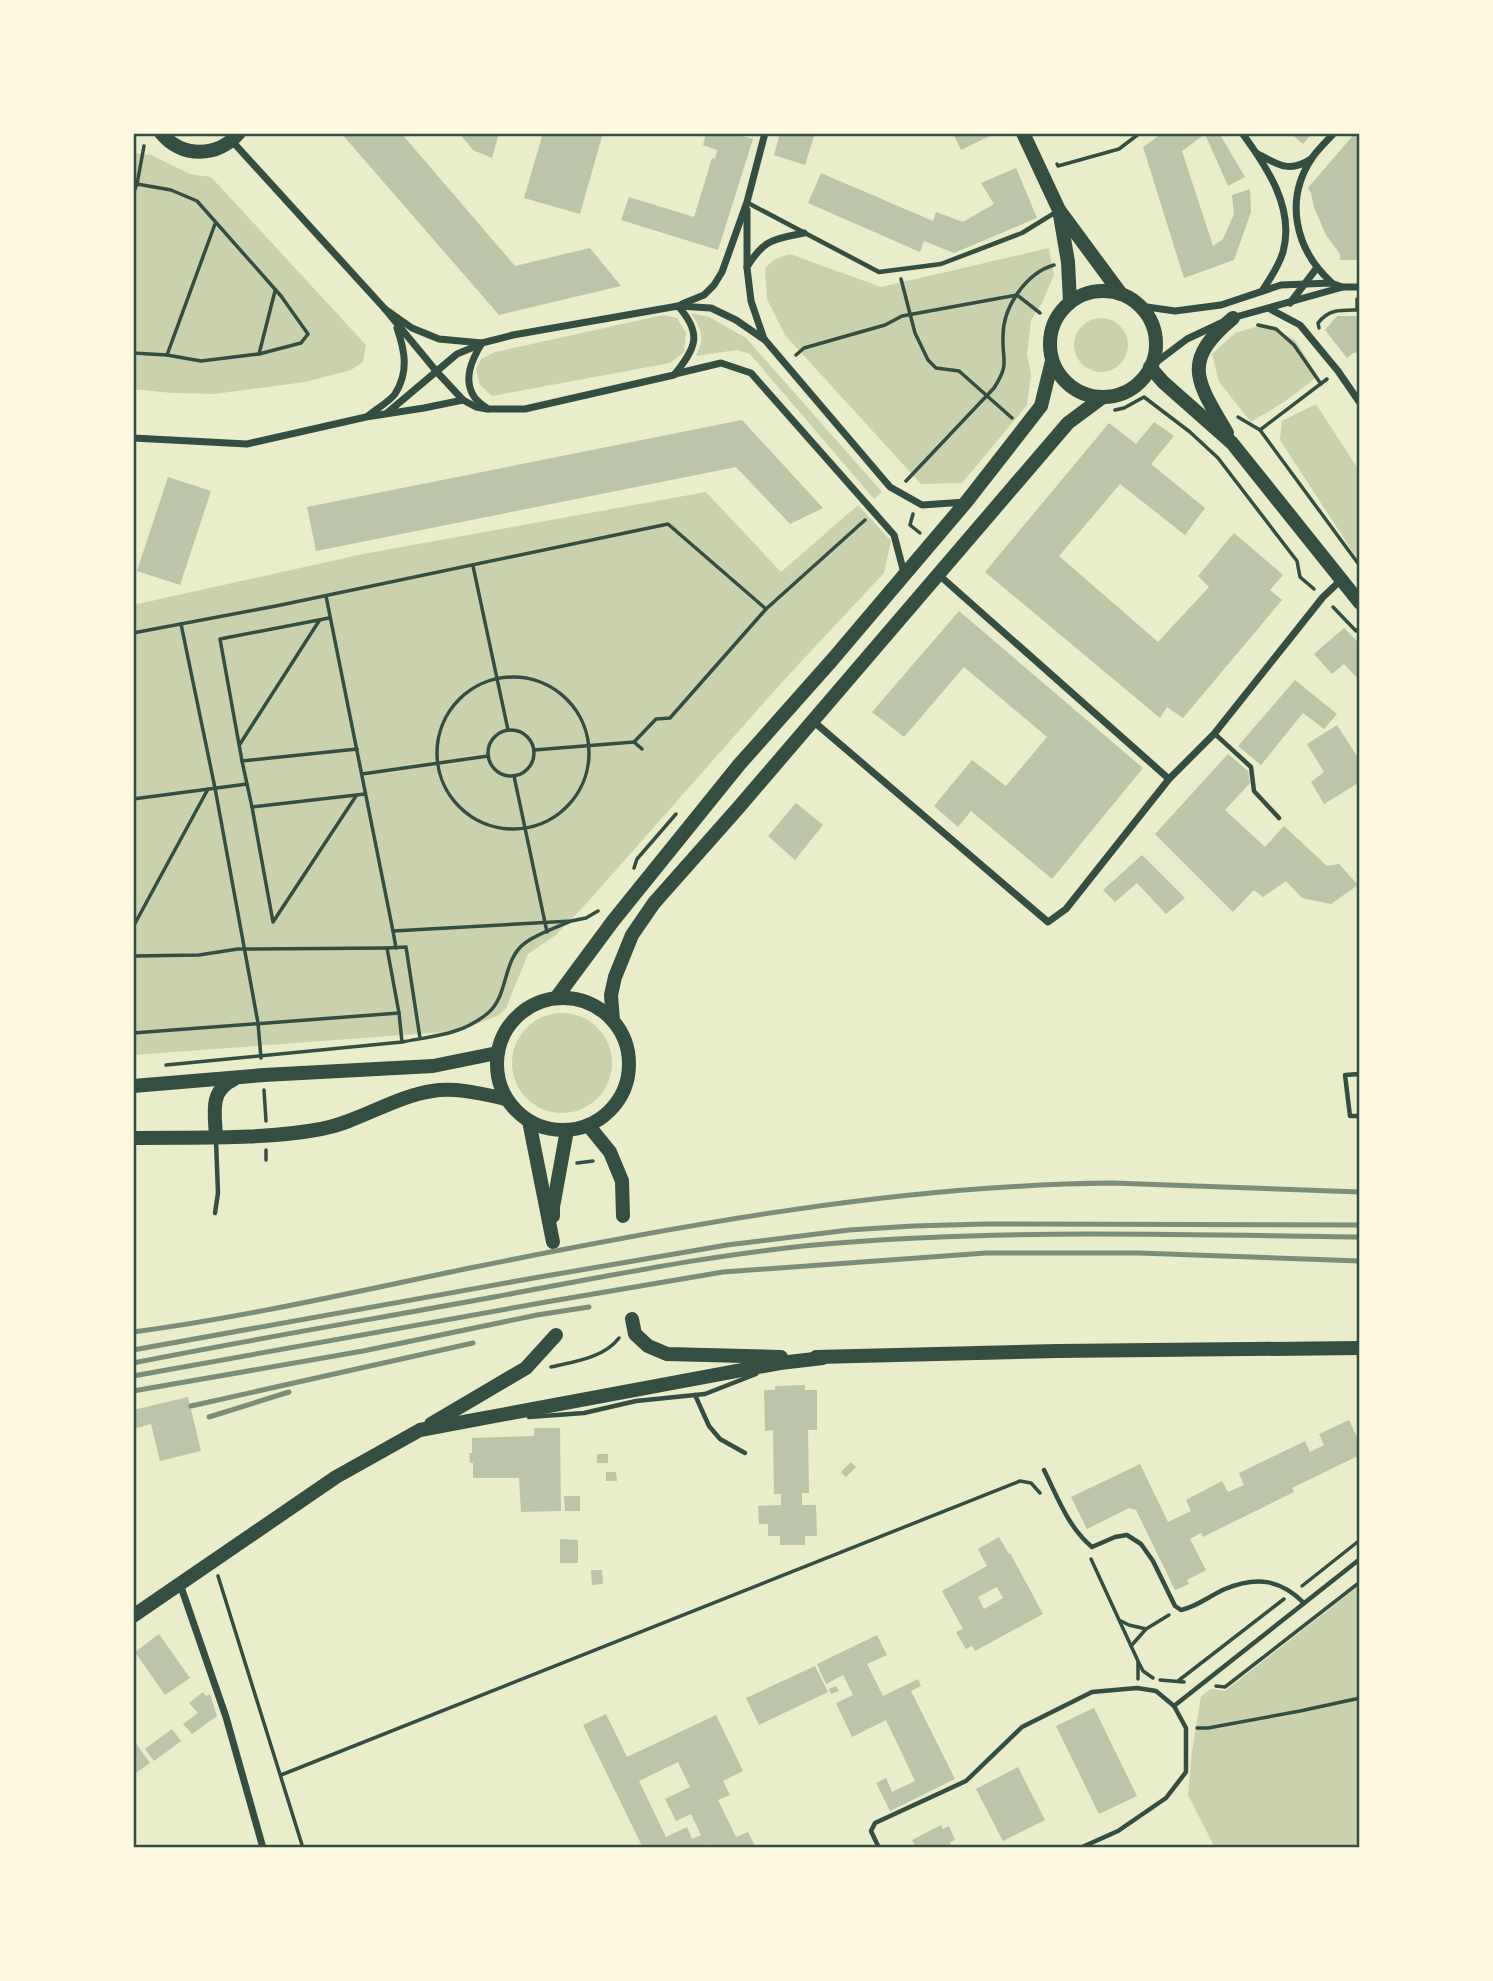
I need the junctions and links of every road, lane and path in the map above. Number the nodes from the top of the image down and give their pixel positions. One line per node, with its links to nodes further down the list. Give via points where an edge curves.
1 (161, 133): 7 (main road, via 174,145 204,152 219,149)
2 (765, 133): 14 (street)
3 (1023, 133): 11 (main road)
4 (1140, 133): 11 (path, via 1119,149 1058,166 1052,153)
5 (1242, 133): 9 (street)
6 (1334, 133): 10 (street)
7 (236, 137): 34 (street)
8 (144, 146): 12 (path)
9 (1257, 153): 10 (street, via 1286,167); 27 (street, via 1283,204 1286,232 1282,253)
10 (1312, 158): 20 (street, via 1296,196 1296,218)
11 (1036, 159): 15 (main road)
12 (135, 184): 13 (path); 16 (path, via 172,190 197,201)
13 (133, 194)
14 (747, 202): 17 (lane); 19 (street); 32 (street, via 715,285)
15 (1059, 210): 21 (lane, via 1023,233 941,264); 28 (main road); 30 (main road)
16 (215, 224): 26 (path); 45 (path)
17 (804, 233): 19 (street, via 764,244); 21 (lane, via 879,272)
18 (1059, 264): 29 (path, via 1034,274)
19 (747, 268): 41 (street, via 751,301)
20 (1317, 269): 22 (street); 23 (street)
21 (899, 270): 37 (path)
22 (1331, 282): 23 (street); 24 (street)
23 (1306, 283): 27 (street); 31 (street)
24 (1343, 287): 25 (street); 31 (street)
25 (1360, 287)
26 (275, 290): 44 (path); 44 (path, via 308,334 301,343)
27 (1262, 292): 33 (street, via 1221,305 1175,311)
28 (1121, 294): 30 (main road, via 1086,293); 33 (main road)
29 (1017, 295): 36 (path); 37 (path); 53 (path, via 1003,335 1003,374)
30 (1070, 302): 47 (main road, via 1052,328)
31 (1289, 304): 35 (street)
32 (678, 306): 41 (street, via 711,308); 42 (street); 51 (street, via 690,320 695,343)
33 (1140, 306): 48 (main road, via 1155,335)
34 (385, 309): 39 (street); 42 (street, via 439,339)
35 (1269, 309): 38 (street); 49 (street, via 1300,325)
36 (1040, 313)
37 (911, 314): 46 (path, via 804,348); 53 (path, via 928,360 936,368 959,371)
38 (1233, 318): 48 (street, via 1187,339); 65 (main road, via 1214,334 1201,354 1198,376)
39 (395, 321): 50 (street); 61 (street, via 406,369 394,395)
40 (1256, 324): 52 (path, via 1276,329 1294,345)
41 (765, 340): 67 (street, via 890,487 922,505)
42 (482, 343): 50 (street, via 457,354); 57 (street, via 468,372 474,397)
43 (133, 353): 45 (path)
44 (259, 354): 45 (path, via 201,361)
45 (167, 355)
46 (796, 355)
47 (1052, 360): 54 (main road, via 1072,387); 67 (main road, via 1041,406)
48 (1150, 367): 54 (main road, via 1131,388); 65 (main road)
49 (1338, 371): 52 (path); 56 (street)
50 (437, 372): 55 (street); 59 (street)
51 (674, 374): 57 (street, via 525,409); 71 (street, via 721,363 751,373 894,535)
52 (1321, 384): 63 (path)
53 (988, 396): 62 (path); 66 (path)
54 (1103, 397): 72 (main road, via 1068,423)
55 (463, 400): 57 (street); 59 (street)
56 (1360, 402)
57 (488, 410)
58 (1105, 412): 75 (path, via 1144,397 1190,432 1218,458 1297,561 1300,577)
59 (386, 414): 61 (street)
60 (1237, 416): 63 (path)
61 (366, 417): 64 (street, via 247,444)
62 (1016, 423)
63 (1260, 430): 70 (path)
64 (133, 438)
65 (1232, 443): 73 (main road)
66 (908, 479)
67 (967, 502): 71 (main road)
68 (865, 520): 77 (path)
69 (473, 566): 74 (path); 77 (path, via 668,524); 83 (path)
70 (1360, 566)
71 (905, 574): 116 (main road, via 738,766)
72 (939, 575): 84 (main road); 98 (street)
73 (1342, 580): 75 (street); 76 (main road)
74 (326, 596): 78 (path); 80 (path)
75 (1323, 597): 81 (path, via 1356,631); 86 (street)
76 (1360, 603)
77 (766, 609): 87 (path, via 670,718 656,719)
78 (330, 618): 79 (path); 90 (path)
79 (319, 620): 89 (path); 89 (path, via 219,639)
80 (181, 624): 82 (path); 100 (path)
81 (1360, 627)
82 (133, 632)
83 (496, 678): 85 (path); 88 (path, via 533,679 558,691 577,711); 95 (path, via 463,695 450,709 436,745)
84 (813, 721): 98 (street, via 1048,922 1066,909); 118 (main road, via 654,903 632,935 611,995)
85 (508, 730): 92 (path, via 522,733); 93 (path, via 491,742)
86 (1214, 734): 98 (street); 106 (lane, via 1251,767 1254,791)
87 (634, 742): 88 (path); 91 (path)
88 (589, 745): 92 (path); 107 (path, via 589,762 578,793 556,817)
89 (239, 746): 94 (path)
90 (357, 749): 94 (path); 96 (path)
91 (642, 749)
92 (534, 750): 97 (path, via 527,770)
93 (488, 756): 95 (path); 97 (path, via 495,769)
94 (242, 761): 99 (path)
95 (437, 764): 96 (path); 107 (path, via 444,787 458,807 501,829)
96 (362, 775): 102 (path)
97 (514, 776): 107 (path)
98 (1169, 779)
99 (247, 784): 100 (path); 105 (path)
100 (215, 788): 101 (path); 114 (path)
101 (208, 789): 104 (path); 109 (path)
102 (365, 794): 103 (path); 110 (path)
103 (356, 795): 105 (path); 105 (path, via 273,922)
104 (133, 799)
105 (252, 807)
106 (1279, 818)
107 (525, 829): 108 (path)
108 (544, 922): 110 (path); 111 (path); 111 (path, via 571,921)
109 (133, 927)
110 (393, 931): 112 (path)
111 (547, 932): 121 (path, via 524,943 515,955 498,1002 488,1013 439,1037)
112 (396, 947): 113 (path); 121 (path, via 406,947)
113 (387, 948): 114 (path); 117 (path)
114 (245, 949): 115 (path); 119 (path)
115 (133, 956)
116 (556, 999): 118 (main road, via 587,1003); 123 (main road, via 535,1004 517,1016)
117 (399, 1013): 119 (path); 122 (path)
118 (613, 1021): 133 (main road, via 626,1045 628,1073 619,1099)
119 (258, 1023): 120 (path); 124 (path)
120 (133, 1034)
121 (420, 1038): 122 (path)
122 (402, 1042): 124 (path)
123 (497, 1053): 127 (main road, via 433,1066); 130 (main road)
124 (259, 1055): 125 (path); 127 (path)
125 (158, 1066)
126 (1360, 1074): 131 (lane, via 1346,1075 1350,1116)
127 (264, 1076): 128 (main road); 135 (path)
128 (238, 1078): 129 (main road); 136 (main road, via 217,1092)
129 (133, 1086)
130 (506, 1099): 132 (main road); 135 (main road, via 471,1091 433,1090 339,1125)
131 (1360, 1116)
132 (529, 1121): 134 (main road); 134 (main road, via 553,1242 553,1207)
133 (587, 1125): 134 (main road); 142 (main road, via 610,1152 622,1181)
134 (567, 1130)
135 (266, 1135): 136 (main road); 138 (path)
136 (216, 1137): 137 (main road); 141 (lane)
137 (133, 1138)
138 (266, 1160)
139 (593, 1161): 140 (path)
140 (572, 1164)
141 (215, 1213)
142 (623, 1216)
143 (632, 1322): 146 (main road, via 635,1334 648,1346 667,1354); 148 (path, via 616,1343 599,1354 538,1370)
144 (556, 1335): 148 (main road)
145 (1360, 1348): 146 (main road)
146 (823, 1358): 147 (main road)
147 (780, 1363): 149 (lane); 150 (main road)
148 (526, 1368): 150 (main road)
149 (695, 1395): 150 (lane, via 636,1401 584,1413); 151 (lane, via 720,1439)
150 (420, 1430): 157 (main road, via 336,1477)
151 (745, 1453)
152 (1044, 1470): 161 (lane, via 1080,1537 1092,1547 1127,1535 1141,1544)
153 (1045, 1500): 169 (path, via 1031,1483 1020,1481)
154 (1360, 1540): 159 (path)
155 (1090, 1557): 163 (path)
156 (1360, 1559): 160 (lane)
157 (213, 1560): 158 (main road); 169 (path)
158 (180, 1583): 162 (main road); 170 (street, via 226,1717)
159 (1293, 1592): 160 (lane); 161 (lane, via 1270,1581 1249,1583); 165 (path, via 1178,1681 1151,1677)
160 (1304, 1603): 167 (lane)
161 (1181, 1610): 164 (path)
162 (133, 1616)
163 (1120, 1620): 164 (path); 165 (path)
164 (1146, 1629): 165 (path)
165 (1131, 1646)
166 (1360, 1698): 168 (path, via 1208,1728)
167 (1174, 1706): 168 (lane); 172 (lane, via 1156,1691 1092,1692 1023,1727 966,1781 875,1824 871,1831)
168 (1186, 1728): 173 (lane, via 1185,1772 1166,1798 1118,1831)
169 (281, 1775): 171 (path)
170 (263, 1848)
171 (303, 1848)
172 (879, 1848)
173 (1080, 1848)

